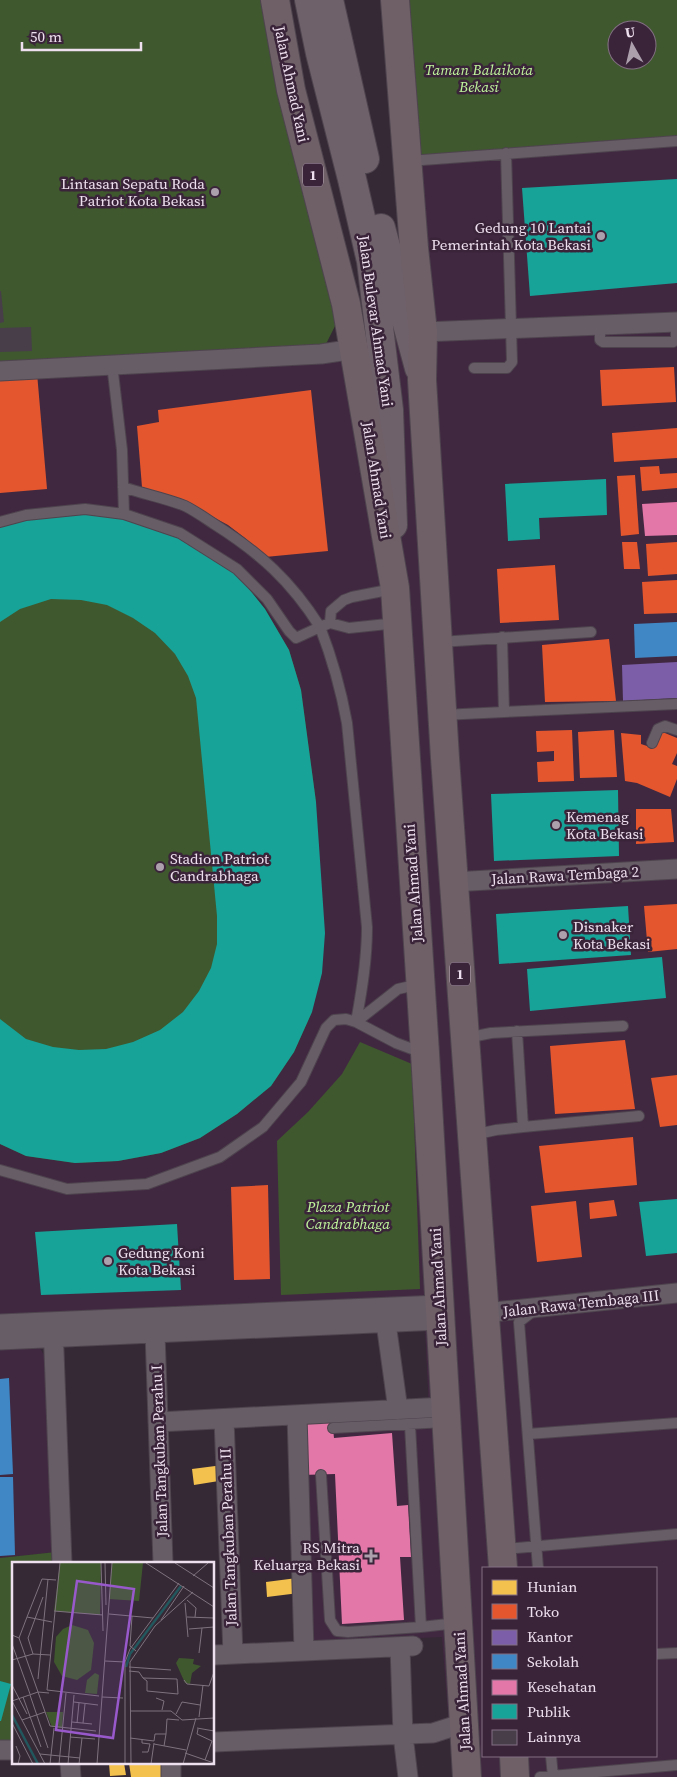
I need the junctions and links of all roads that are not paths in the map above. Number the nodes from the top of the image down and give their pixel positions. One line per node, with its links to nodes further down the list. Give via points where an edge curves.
1 (275, 0): 12 (highway, Jalan Ahmad Yani / 1, via 290,90)
2 (309, 0): 8 (main road, Jalan Bulevar Ahmad Yani, via 352,179)
3 (329, 0): 8 (main road, Jalan Bulevar Ahmad Yani)
4 (395, 0): 7 (highway, 1)
5 (677, 141): 6 (lane)
6 (506, 153): 7 (lane); 10 (lane)
7 (407, 161): 11 (highway, 1)
8 (379, 259): 16 (main road, Jalan Bulevar Ahmad Yani); 20 (main road, Jalan Bulevar Ahmad Yani, via 389,410)
9 (676, 322): 10 (street)
10 (511, 329): 11 (street); 14 (lane, via 510,366)
11 (423, 332): 16 (highway, 1)
12 (355, 349): 13 (street, via 321,354); 20 (highway, Jalan Ahmad Yani / 1)
13 (112, 364): 15 (street); 17 (lane)
14 (474, 368)
15 (0, 371)
16 (422, 380): 25 (highway, 1)
17 (123, 487): 18 (lane); 22 (lane, via 186,507 237,538 270,564)
18 (124, 514): 19 (lane, via 85,509 26,515); 22 (lane, via 180,533 237,568 296,638)
19 (0, 522)
20 (395, 588): 21 (highway, Jalan Ahmad Yani / 1); 22 (lane, via 344,600 331,611)
21 (397, 623): 22 (lane, via 349,628); 33 (highway, Jalan Ahmad Yani / 1)
22 (325, 625): 34 (lane, via 347,723 367,927 365,978)
23 (591, 632): 24 (lane)
24 (502, 637): 25 (lane); 27 (lane)
25 (438, 642): 28 (highway, 1)
26 (677, 704): 27 (lane)
27 (504, 712): 28 (lane)
28 (442, 715): 32 (highway, 1)
29 (677, 730): 30 (lane, via 665,726 658,728)
30 (652, 743)
31 (677, 869): 32 (street, Jalan Rawa Tembaga 2)
32 (454, 882): 37 (highway, 1)
33 (420, 984): 34 (lane, via 398,989); 38 (highway, Jalan Ahmad Yani / 1)
34 (356, 1022): 38 (lane, via 396,1043); 42 (lane, via 334,1020 326,1028 301,1082 263,1128 220,1157 147,1184 66,1189)
35 (623, 1026): 36 (lane)
36 (518, 1031): 37 (lane); 40 (lane)
37 (465, 1038): 41 (highway, 1)
38 (424, 1053): 45 (highway, Jalan Ahmad Yani / 1)
39 (639, 1116): 40 (lane)
40 (524, 1127): 41 (lane)
41 (472, 1135): 46 (highway, 1)
42 (0, 1170)
43 (677, 1293): 46 (street, Jalan Rawa Tembaga III)
44 (677, 1299): 60 (lane, via 534,1311 525,1316 519,1322)
45 (439, 1312): 47 (street); 49 (street); 54 (highway, Jalan Ahmad Yani / 1)
46 (484, 1312): 64 (highway, 1)
47 (386, 1323): 50 (street); 52 (street)
48 (0, 1324): 49 (street)
49 (53, 1329): 50 (street); 51 (street); 65 (street)
50 (155, 1336): 56 (street, Jalan Tangkuban Perahu I)
51 (0, 1340)
52 (398, 1410): 53 (street); 54 (street)
53 (297, 1415): 55 (street); 70 (street)
54 (446, 1415): 58 (lane); 68 (highway, Jalan Ahmad Yani / 1)
55 (224, 1419): 56 (street); 72 (street, Jalan Tangkuban Perahu II)
56 (158, 1422): 66 (street, Jalan Tangkuban Perahu I)
57 (677, 1423): 60 (lane)
58 (410, 1425): 59 (lane); 69 (lane)
59 (333, 1428)
60 (528, 1434): 63 (lane)
61 (321, 1475): 69 (lane, via 330,1620 336,1631)
62 (677, 1534): 63 (lane)
63 (537, 1545): 64 (lane); 67 (lane)
64 (502, 1559)
65 (62, 1562)
66 (163, 1562)
67 (538, 1567)
68 (458, 1622): 69 (lane); 75 (highway, Jalan Ahmad Yani / 1)
69 (421, 1627)
70 (304, 1651): 72 (street); 77 (street, via 407,1646)
71 (677, 1653): 73 (lane)
72 (232, 1654): 74 (street)
73 (657, 1654)
74 (215, 1655)
75 (472, 1669): 76 (highway, Jalan Ahmad Yani / 1)
76 (470, 1706): 77 (street, via 433,1733); 87 (highway, Jalan Ahmad Yani / 1)
77 (403, 1735): 78 (street); 86 (street)
78 (215, 1742)
79 (514, 1757): 88 (highway)
80 (551, 1757): 90 (lane)
81 (70, 1764): 84 (street)
82 (171, 1764): 85 (street)
83 (677, 1765): 90 (lane)
84 (71, 1777)
85 (172, 1777)
86 (408, 1777)
87 (467, 1777)
88 (515, 1777)
89 (540, 1777): 90 (lane)
90 (553, 1777)

